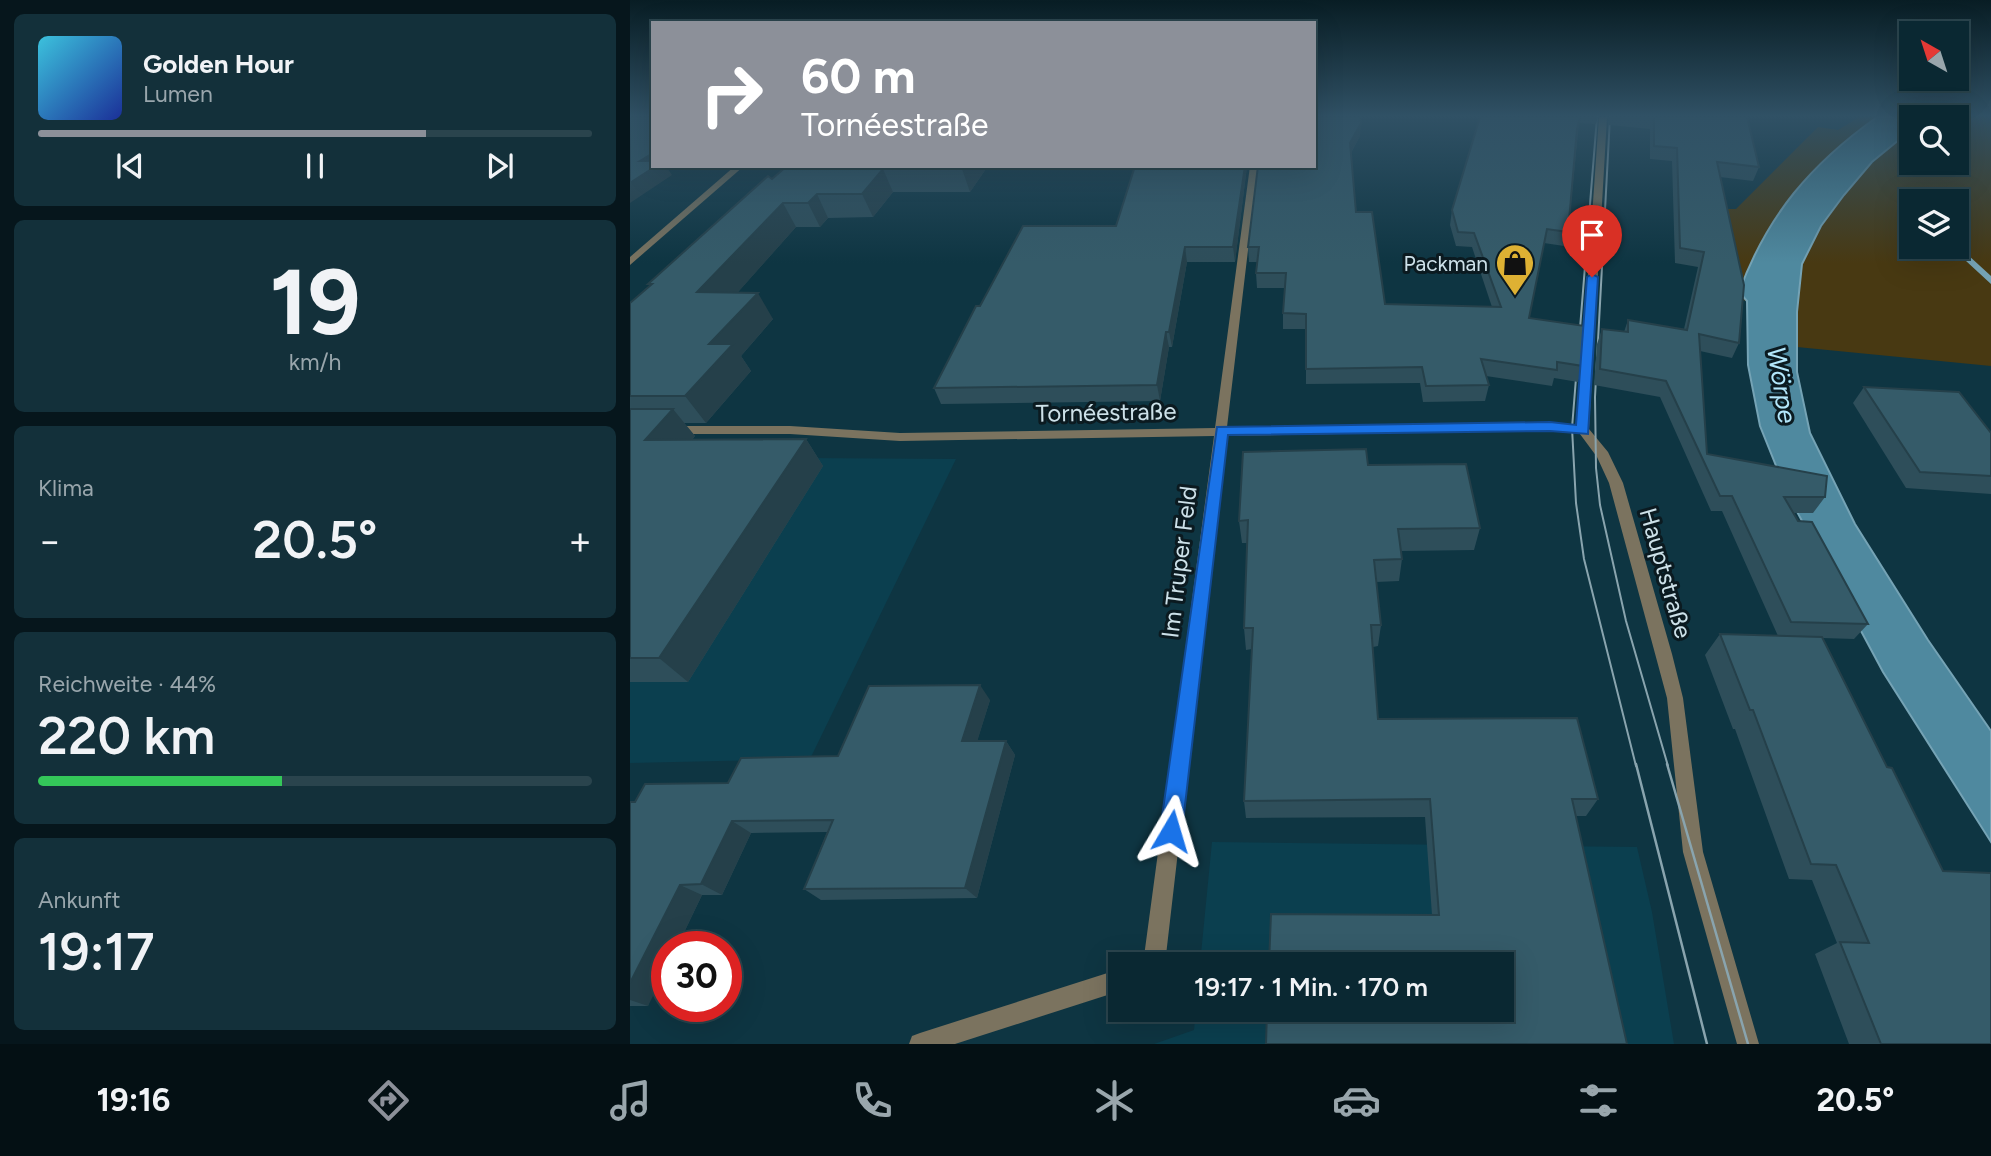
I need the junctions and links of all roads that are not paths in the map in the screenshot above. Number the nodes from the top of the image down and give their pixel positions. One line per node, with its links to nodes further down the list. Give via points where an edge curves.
1 (1600, 166): 6 (street)
2 (738, 168): 4 (street)
3 (1254, 168): 7 (street, Im Truper Feld)
4 (630, 262)
5 (657, 429): 7 (street, Tornéestraße, via 900,437)
6 (1583, 430): 7 (street, Tornéestraße, via 1550,426); 11 (street, Hauptstraße, via 1603,455 1616,483 1664,654 1675,698 1693,852)
7 (1222, 431): 8 (street, Im Truper Feld)
8 (1156, 952)
9 (1108, 984): 10 (street)
10 (920, 1044)
11 (1748, 1044)

